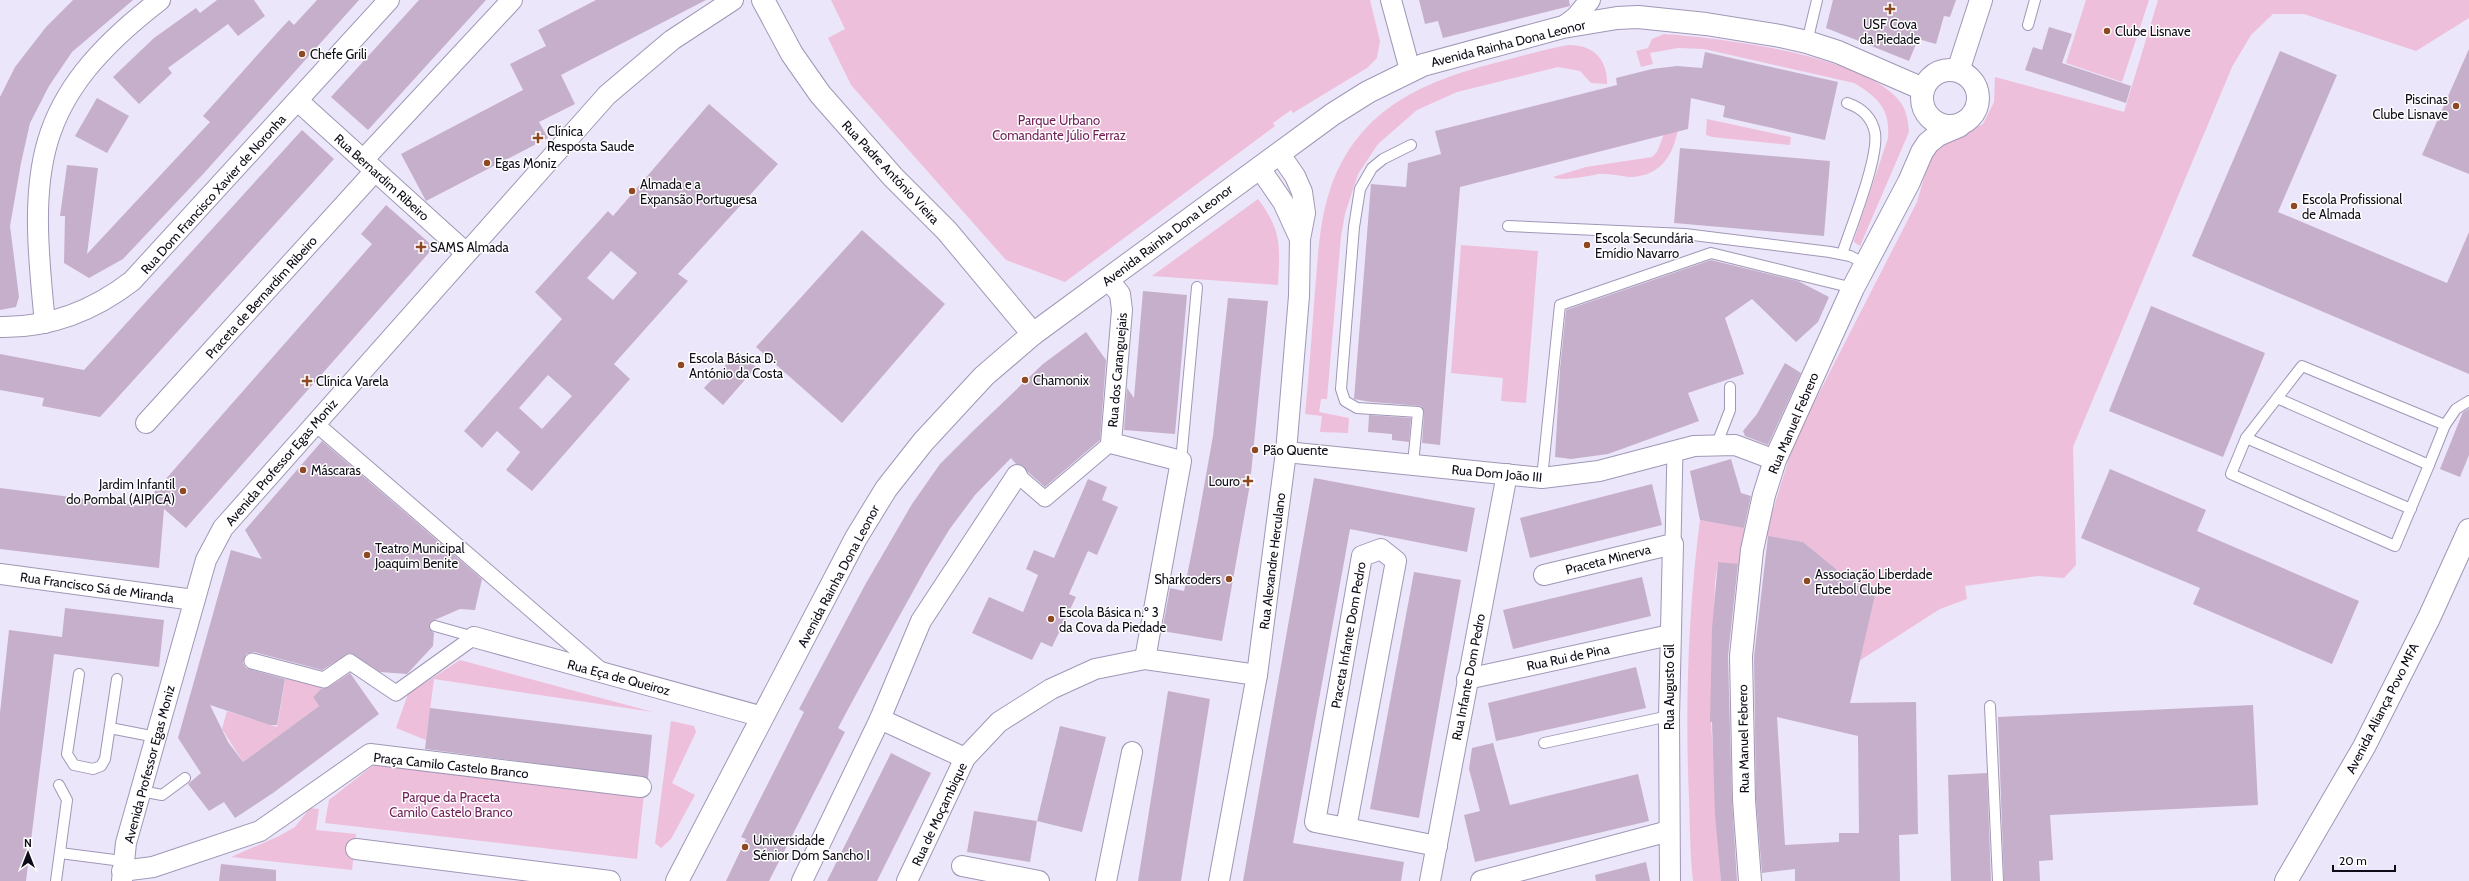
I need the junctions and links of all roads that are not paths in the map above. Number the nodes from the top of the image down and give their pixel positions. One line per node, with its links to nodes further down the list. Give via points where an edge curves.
1 (160, 0): 32 (street, via 117,35 73,85 56,116 43,152 37,190 38,259)
2 (389, 0): 17 (street, Rua Dom Francisco Xavier de Noronha)
3 (512, 0): 22 (street, Praceta de Bernardim Ribeiro)
4 (733, 0): 26 (street, Avenida Professor Egas Moniz, via 672,40 607,96)
5 (763, 0): 34 (main road, Rua Padre António Vieira, via 792,54 824,100 893,177 947,231)
6 (1391, 0): 14 (street)
7 (1590, 0): 12 (street, via 1576,17)
8 (1817, 0): 13 (lane)
9 (1981, 0): 15 (main road)
10 (2035, 0): 11 (lane)
11 (2028, 25)
12 (1563, 27): 13 (main road, Avenida Rainha Dona Leonor, via 1638,17 1706,24); 14 (main road, Avenida Rainha Dona Leonor, via 1442,58)
13 (1807, 42): 16 (main road, Avenida Rainha Dona Leonor, via 1838,52)
14 (1410, 70): 21 (main road, Avenida Rainha Dona Leonor, via 1368,92)
15 (1958, 71): 16 (main road, via 1943,70 1935,74); 19 (main road, via 1974,82 1979,99 1973,115)
16 (1923, 89): 19 (main road, via 1922,106 1932,121 1940,125)
17 (298, 101): 22 (street, Rua Bernardim Ribeiro); 32 (street, Rua Dom Francisco Xavier de Noronha, via 132,281 95,306 64,319)
18 (1847, 103): 27 (lane, via 1866,113 1872,122 1875,144)
19 (1959, 126): 28 (main road, Rua Manuel Febrero, via 1938,135 1928,143)
20 (1411, 145): 48 (lane, via 1383,159 1372,168 1360,189 1354,227 1341,389 1345,401 1357,408 1418,412)
21 (1279, 153): 23 (main road, Avenida Rainha Dona Leonor); 25 (street, Rua Alexandre Herculano, via 1295,176 1302,192 1305,213)
22 (369, 165): 26 (street, Rua Bernardim Ribeiro); 38 (street, Praceta de Bernardim Ribeiro)
23 (1259, 167): 25 (street, Rua Alexandre Herculano, via 1283,202); 29 (main road, Avenida Rainha Dona Leonor)
24 (1508, 226): 27 (lane, via 1685,234)
25 (1300, 239): 45 (street, Rua Alexandre Herculano, via 1299,296)
26 (466, 253): 39 (street, Avenida Professor Egas Moniz)
27 (1842, 254): 28 (lane)
28 (1866, 264): 31 (main road, Rua Manuel Febrero)
29 (1108, 279): 34 (main road, Avenida Rainha Dona Leonor); 42 (street, Rua dos Caranguejais, via 1120,294 1122,310)
30 (1197, 288): 47 (lane)
31 (1853, 288): 46 (main road, Rua Manuel Febrero); 52 (lane, via 1711,253 1560,305)
32 (45, 323): 33 (street, Rua Dom Francisco Xavier de Noronha)
33 (0, 327)
34 (1033, 334): 71 (main road, Avenida Rainha Dona Leonor, via 984,376 923,442 886,489 856,538)
35 (1730, 387): 43 (lane, via 1730,410)
36 (2277, 398): 40 (lane, via 2302,366); 41 (lane); 49 (lane)
37 (2469, 401): 40 (lane, via 2456,409)
38 (146, 423)
39 (315, 423): 58 (street, Avenida Professor Egas Moniz, via 222,528 206,560); 64 (street)
40 (2445, 425): 49 (lane)
41 (2246, 438): 53 (lane); 53 (lane, via 2231,474 2395,546)
42 (1111, 443): 47 (street, Rua dos Caranguejais); 51 (street, via 1045,499)
43 (1716, 446): 44 (street, Rua Dom João III, via 1694,446); 46 (street, Rua Dom João III, via 1735,445)
44 (1675, 450): 52 (street, Rua Dom João III, via 1599,471); 55 (street)
45 (1286, 452): 48 (street, Rua Dom João III); 66 (street, Rua Alexandre Herculano)
46 (1775, 460): 100 (main road, Rua Manuel Febrero, via 1752,550 1741,656 1744,800)
47 (1181, 461): 62 (street)
48 (1413, 464): 50 (street, Rua Dom João III)
49 (2428, 465): 53 (lane)
50 (1507, 474): 52 (street, Rua Dom João III); 68 (street, Rua Infante Dom Pedro)
51 (1017, 475): 72 (street, via 922,620)
52 (1542, 478)
53 (2410, 509)
54 (2469, 530): 102 (main road, Avenida Aliança Povo MFA, via 2364,747)
55 (1673, 544): 57 (street, Praceta Minerva); 60 (street, Rua Augusto Gil)
56 (0, 574): 58 (street, Rua Francisco Sá de Miranda)
57 (1544, 575)
58 (194, 600): 74 (street, Avenida Professor Egas Moniz)
59 (435, 626): 61 (lane)
60 (1670, 635): 68 (street, Rua Rui de Pina); 70 (street, Rua Augusto Gil)
61 (474, 637): 63 (street, via 396,693 350,662 324,680); 64 (street, Rua Eça de Queiroz)
62 (1145, 658): 66 (street, Rua de Moçambique); 77 (street, Rua de Moçambique, via 1095,669 1051,689 999,722)
63 (252, 661)
64 (604, 673): 71 (street, Rua Eça de Queiroz)
65 (79, 674): 73 (lane, via 67,752 70,761 83,768 93,769 101,766 105,760)
66 (1257, 675): 96 (street, Rua Alexandre Herculano)
67 (117, 679): 73 (lane)
68 (1467, 679): 84 (street, Rua Infante Dom Pedro)
69 (1990, 706): 101 (lane)
70 (1669, 716): 75 (lane); 83 (street, Rua Augusto Gil)
71 (763, 717): 91 (main road, Avenida Rainha Dona Leonor)
72 (880, 719): 77 (street); 92 (street)
73 (110, 728): 74 (lane)
74 (156, 736): 81 (street, Avenida Professor Egas Moniz)
75 (1544, 743)
76 (1132, 752): 95 (street)
77 (965, 758): 93 (street, Rua de Moçambique)
78 (185, 778): 81 (lane, via 162,795)
79 (59, 785): 86 (lane, via 67,800)
80 (641, 787): 88 (street, Praça Camilo Castelo Branco, via 370,754 260,831 152,867)
81 (141, 791): 88 (street, Avenida Professor Egas Moniz)
82 (1346, 828): 82 (street, Praceta Infante Dom Pedro, via 1396,561 1381,549 1362,556 1314,822); 84 (street, Praceta Infante Dom Pedro)
83 (1669, 831): 98 (street); 99 (street, Rua Augusto Gil)
84 (1437, 846): 97 (street, Rua Infante Dom Pedro)
85 (356, 849): 90 (street)
86 (60, 853): 88 (lane); 89 (lane)
87 (962, 866): 94 (street)
88 (122, 871)
89 (56, 881)
90 (610, 881)
91 (677, 881)
92 (802, 881)
93 (907, 881)
94 (1039, 881)
95 (1106, 881)
96 (1219, 881)
97 (1430, 881)
98 (1481, 881)
99 (1670, 881)
100 (1750, 881)
101 (1998, 881)
102 (2286, 881)

